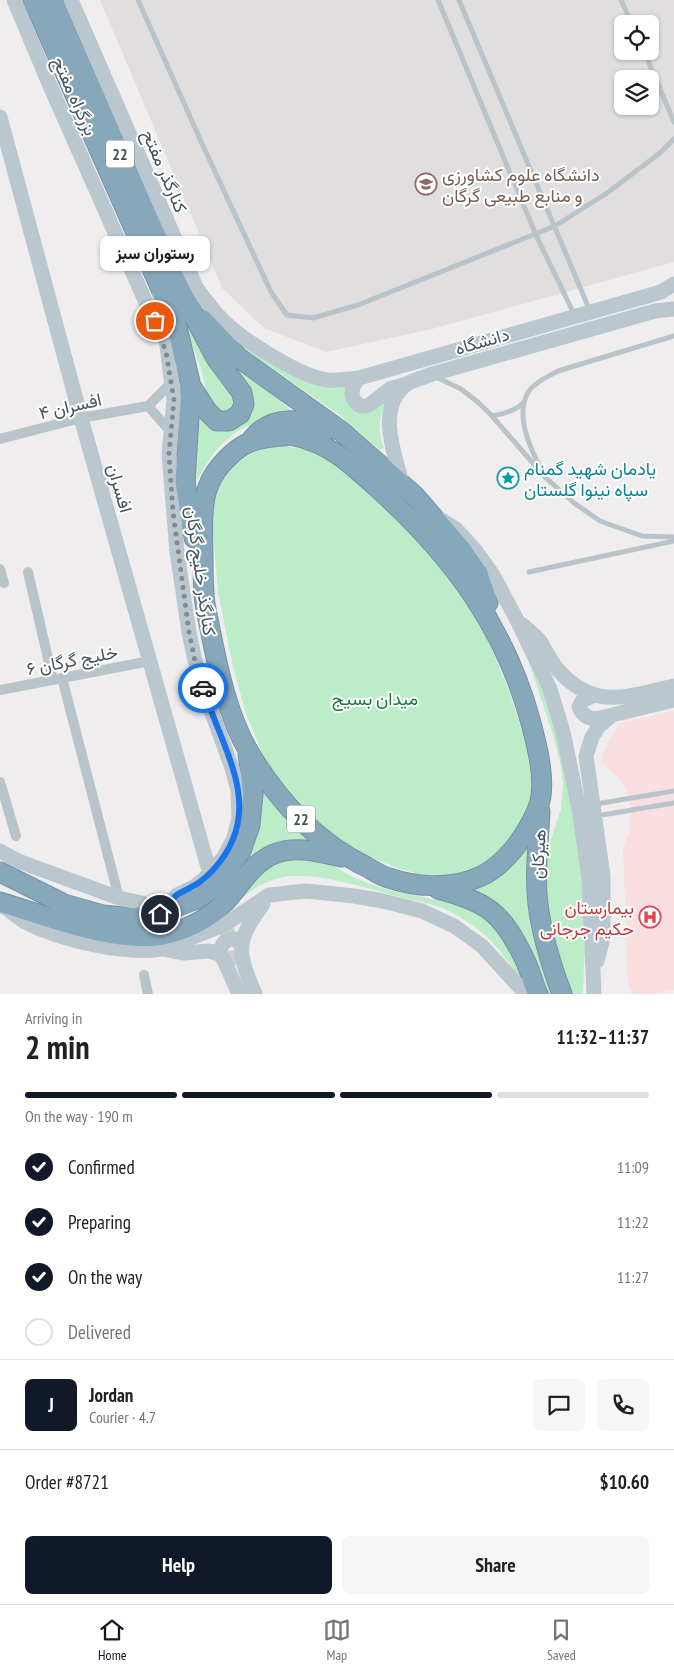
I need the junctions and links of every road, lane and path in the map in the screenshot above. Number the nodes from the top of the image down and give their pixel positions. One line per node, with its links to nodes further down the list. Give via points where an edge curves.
1 (14, 0): 26 (main road)
2 (33, 0): 19 (highway, بزرگراه مفتح / 22)
3 (52, 0): 12 (highway, بزرگراه مفتح / 22)
4 (71, 0): 10 (main road, کنارگذر مفتح)
5 (138, 0): 18 (lane, via 267,283 287,315 313,318 358,305)
6 (438, 0): 18 (lane)
7 (459, 0): 17 (lane)
8 (621, 0): 9 (lane)
9 (628, 15)
10 (92, 48): 12 (main road); 30 (main road, کنارگذر مفتح, via 179,250 196,287 211,309 248,339 309,376 328,380)
11 (648, 60): 14 (lane)
12 (87, 78): 21 (highway, بزرگراه مفتح / 22, via 176,282)
13 (0, 118): 16 (main road, افسران)
14 (674, 122)
15 (674, 139): 17 (lane, via 607,194)
16 (4, 152): 37 (main road, افسران)
17 (555, 226): 18 (lane); 23 (lane)
18 (536, 235): 24 (lane)
19 (158, 282): 26 (main road); 33 (highway, بزرگراه مفتح / 22, via 176,322)
20 (674, 284): 23 (main road, دانشگاه, via 661,292)
21 (190, 307): 33 (highway, via 216,358 242,393 244,404 240,414 229,421 217,421 207,412); 39 (highway, 22, via 240,358)
22 (674, 309): 28 (main road, دانشگاه, via 655,311)
23 (591, 312): 24 (main road, دانشگاه)
24 (575, 316): 27 (main road, دانشگاه)
25 (674, 336): 34 (lane, via 558,371 529,391)
26 (166, 352): 31 (main road, کنارگذر خلیج گرگان)
27 (444, 354): 28 (main road); 30 (main road, دانشگاه)
28 (449, 370): 29 (main road, دانشگاه)
29 (429, 375): 32 (main road, دانشگاه); 36 (lane, via 461,388)
30 (359, 378): 32 (main road, دانشگاه, via 351,394 354,401 363,406 371,405 390,389)
31 (172, 382): 35 (street); 38 (main road, کنارگذر خلیج گرگان)
32 (408, 384): 43 (main road, via 396,396 390,415 390,436)
33 (191, 386): 50 (highway, بزرگراه مفتح / 22, via 184,481)
34 (526, 400): 36 (lane, via 506,414); 42 (lane, via 523,408 525,430 530,449)
35 (148, 406): 37 (street, افسران ۴); 38 (street)
36 (492, 416): 42 (lane)
37 (81, 418): 40 (street, افسران ۴); 52 (main road, افسران)
38 (171, 432): 69 (main road, کنارگذر خلیج گرگان, via 169,454 173,512 189,632 195,661 238,790 239,818 234,838 224,857)
39 (341, 432): 41 (highway, via 289,420 271,424 257,432); 43 (highway, 22)
40 (0, 439)
41 (249, 442): 50 (highway, 22, via 230,456 209,484 203,515); 53 (highway, 22, via 290,435 309,439 327,447 355,468 414,521 469,586)
42 (545, 476): 45 (lane, via 574,503 600,521 642,536)
43 (403, 486): 44 (highway, 22)
44 (432, 514): 51 (main road, via 456,529 476,551); 53 (highway, 22, via 478,574)
45 (674, 539): 48 (lane)
46 (0, 569): 49 (street)
47 (28, 572): 54 (street)
48 (529, 572)
49 (4, 583)
50 (204, 595): 60 (highway, 22, via 231,711)
51 (517, 620): 57 (main road, via 538,639 558,670 577,687); 81 (main road, via 550,689 563,732 589,879)
52 (150, 661): 54 (street, خلیج گرگان ۶); 69 (main road, افسران)
53 (510, 662): 63 (highway, 22, via 539,751)
54 (58, 679): 56 (street, خلیج گرگان ۶); 73 (street)
55 (674, 686): 57 (main road, via 616,699)
56 (0, 690)
57 (594, 695): 59 (main road, via 582,701 579,707 582,714 588,718)
58 (674, 700): 59 (main road)
59 (612, 715): 65 (main road, via 592,737 586,756)
60 (248, 751): 68 (highway, 22, via 284,804); 75 (highway, via 253,794 250,825 241,851 214,887 197,899)
61 (0, 782): 66 (street)
62 (674, 791): 65 (lane)
63 (541, 800): 71 (highway, 22, via 525,835 489,872 457,884); 88 (highway, هیرکان / 22, via 536,892 552,967)
64 (674, 803): 65 (lane)
65 (594, 810): 81 (main road, via 603,876 604,938)
66 (16, 836)
67 (0, 851): 73 (main road)
68 (348, 858): 71 (highway, 22, via 389,878); 74 (highway, via 311,851 290,850 273,854 257,865 208,917 163,935 134,937 101,931)
69 (204, 865): 75 (main road, کنارگذر خلیج گرگان, via 194,887 177,895)
70 (0, 872): 75 (highway, via 64,904 103,915 133,918)
71 (425, 886): 87 (highway, 22, via 464,896 500,918 525,959)
72 (269, 895): 76 (main road, via 251,920); 77 (main road, via 224,925); 86 (main road, via 306,891 383,901 422,911 454,926 482,946)
73 (119, 898): 75 (main road, via 142,903)
74 (0, 902): 77 (main road, via 26,922 56,934 99,946)
75 (160, 914)
76 (241, 945): 78 (main road, via 235,939 228,939 222,943); 85 (main road, via 244,968)
77 (162, 949): 78 (main road)
78 (219, 954): 83 (main road)
79 (237, 966): 84 (main road)
80 (144, 975): 82 (street)
81 (593, 977): 89 (main road)
82 (148, 994)
83 (239, 994)
84 (248, 994)
85 (255, 994)
86 (526, 994)
87 (538, 994)
88 (562, 994)
89 (594, 994)

